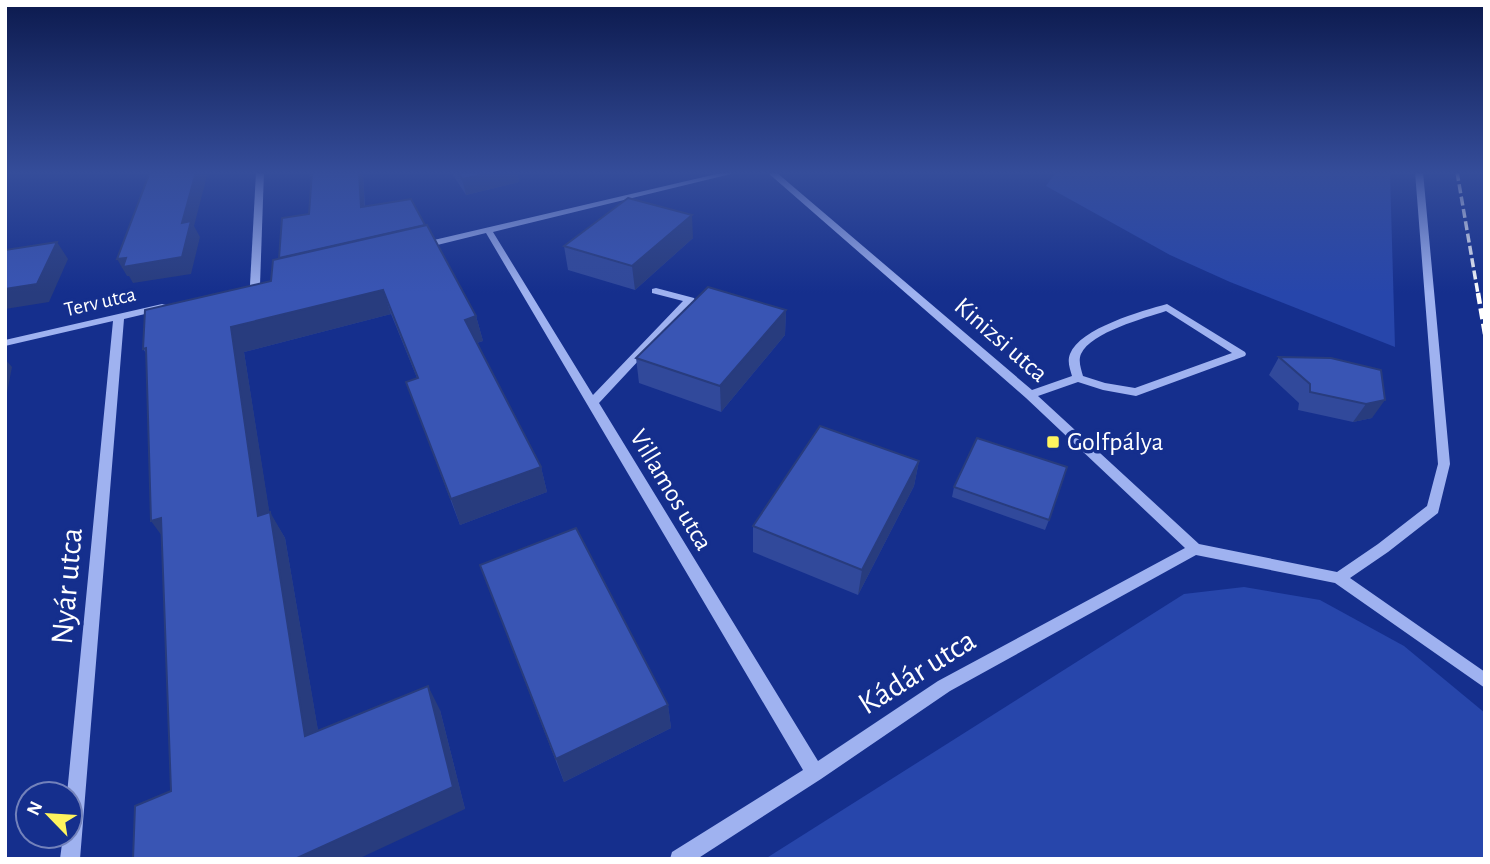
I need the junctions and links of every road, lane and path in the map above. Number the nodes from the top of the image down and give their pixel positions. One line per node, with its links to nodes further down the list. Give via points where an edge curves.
1 (259, 212): 8 (street)
2 (563, 212): 5 (street)
3 (818, 212): 15 (street, Kinizsi utca)
4 (1422, 212): 18 (street, via 1444,464 1433,509)
5 (488, 230): 6 (street); 16 (street, Villamos utca)
6 (411, 249)
7 (268, 282): 8 (street)
8 (256, 285): 9 (street)
9 (243, 288)
10 (656, 290): 16 (street, via 690,300)
11 (169, 306): 12 (street, Terv utca)
12 (119, 317): 13 (street, Terv utca); 21 (street, Nyár utca)
13 (5, 343)
14 (1078, 378): 14 (street, via 1073,364 1086,339 1167,307 1241,355 1136,391); 15 (street)
15 (1030, 395): 17 (street, Kinizsi utca)
16 (592, 403): 20 (street, Villamos utca)
17 (1195, 549): 18 (street); 20 (street, Kádár utca, via 944,686)
18 (1339, 578): 19 (street)
19 (1485, 681)
20 (816, 773): 22 (street, Kádár utca)
21 (70, 859)
22 (679, 859)

